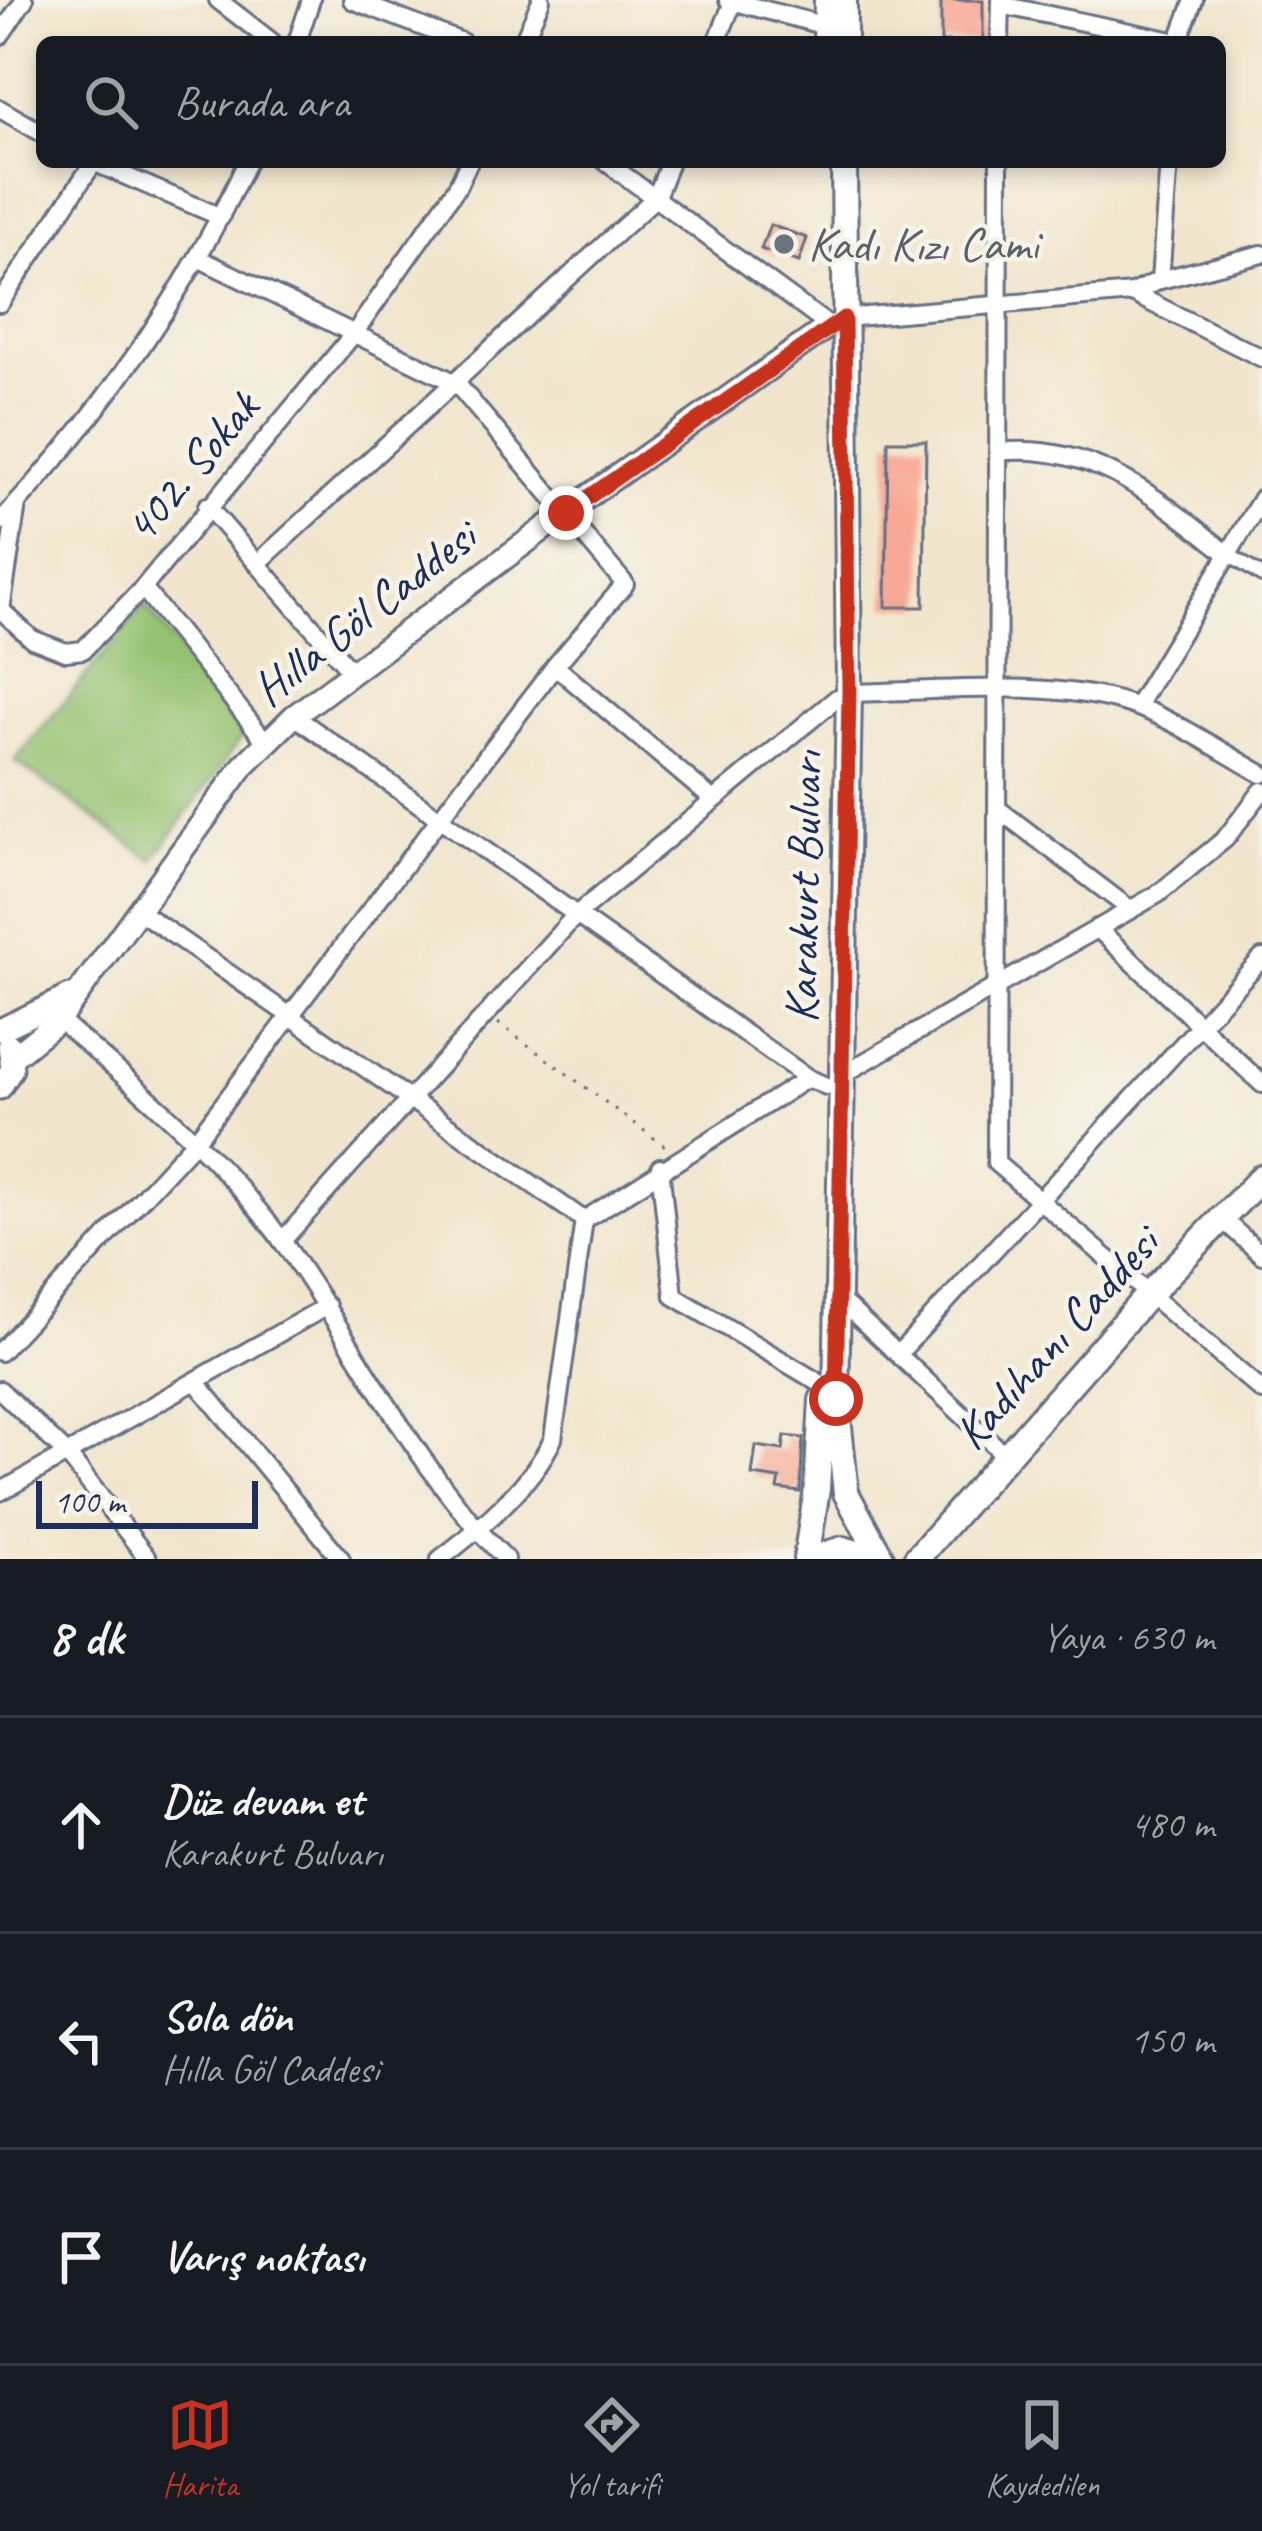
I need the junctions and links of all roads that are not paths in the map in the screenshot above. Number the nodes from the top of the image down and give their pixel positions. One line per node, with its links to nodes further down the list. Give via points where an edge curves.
1 (25, 0): 11 (street)
2 (218, 0): 12 (street)
3 (310, 0): 13 (street)
4 (352, 0): 14 (street)
5 (541, 0): 15 (street)
6 (844, 0): 10 (main road)
7 (1194, 0): 19 (street)
8 (730, 1): 10 (street); 16 (street)
9 (1001, 3): 17 (street); 18 (street)
10 (831, 27)
11 (0, 36)
12 (264, 36)
13 (299, 36)
14 (446, 36)
15 (526, 36)
16 (719, 36)
17 (1000, 36)
18 (1151, 36)
19 (1180, 36)
20 (0, 109): 21 (street)
21 (36, 130)
22 (90, 168): 39 (street)
23 (108, 168): 33 (street)
24 (244, 168): 33 (street)
25 (466, 168): 41 (street, 402. Sokak)
26 (615, 168): 32 (street)
27 (668, 168): 32 (street)
28 (828, 168): 40 (main road)
29 (844, 168): 40 (main road)
30 (999, 168): 38 (street)
31 (1169, 168): 36 (street)
32 (656, 196): 40 (street); 43 (street)
33 (221, 217): 35 (street)
34 (1262, 254): 36 (street)
35 (200, 259): 41 (street); 46 (street, via 120,383)
36 (1160, 280): 37 (street)
37 (1132, 293): 38 (street); 42 (street)
38 (997, 302): 40 (street); 44 (street)
39 (0, 303)
40 (837, 322): 48 (street, Hılla Göl Caddesi); 58 (main road, Karakurt Bulvarı)
41 (356, 331): 43 (street); 47 (street, 402. Sokak)
42 (1262, 358)
43 (457, 382): 48 (street); 51 (street)
44 (998, 452): 50 (street, via 1032,448 1102,465); 57 (street)
45 (1262, 498): 50 (street)
46 (17, 504): 49 (street); 54 (street, 402. Sokak)
47 (207, 506): 51 (street); 53 (street, 402. Sokak)
48 (566, 513): 55 (street, via 625,584); 56 (street, Hılla Göl Caddesi)
49 (0, 522)
50 (1228, 554): 52 (street); 59 (street)
51 (259, 562): 56 (street)
52 (1262, 576)
53 (143, 588): 54 (street, 402. Sokak, via 82,650 32,639); 61 (street)
54 (1, 608)
55 (555, 666): 64 (street); 66 (street)
56 (350, 670): 60 (street, Hılla Göl Caddesi)
57 (998, 691): 58 (street); 59 (street); 65 (street)
58 (843, 695): 64 (street); 79 (main road, Karakurt Bulvarı)
59 (1137, 706): 62 (street)
60 (294, 716): 61 (street, Hılla Göl Caddesi); 66 (street)
61 (266, 742): 68 (street, Hılla Göl Caddesi)
62 (1262, 774)
63 (1262, 791): 67 (street, via 1204,858)
64 (711, 798): 69 (street)
65 (998, 809): 67 (street); 72 (street)
66 (443, 820): 69 (street); 74 (street)
67 (1131, 910): 70 (street)
68 (139, 911): 73 (street, Hılla Göl Caddesi); 74 (street)
69 (574, 916): 79 (street); 82 (street)
70 (1097, 928): 72 (street); 76 (street)
71 (1262, 958): 76 (street)
72 (999, 986): 79 (street); 86 (street, via 997,1163)
73 (75, 992): 75 (street, Hılla Göl Caddesi); 77 (street)
74 (291, 1016): 82 (street); 83 (street)
75 (58, 1019): 78 (street, Hılla Göl Caddesi); 83 (street)
76 (1199, 1024): 80 (street); 86 (street)
77 (0, 1032): 78 (street)
78 (13, 1057): 81 (street)
79 (825, 1080): 84 (street); 92 (main road, Karakurt Bulvarı); 97 (main road, Karakurt Bulvarı)
80 (1262, 1084)
81 (0, 1088)
82 (414, 1100): 88 (street); 89 (street)
83 (196, 1140): 89 (street); 94 (street)
84 (660, 1167): 88 (street); 97 (street, via 674,1296)
85 (1262, 1177): 87 (main road, Kadıhanı Caddesi)
86 (1036, 1199): 91 (street); 95 (street)
87 (1221, 1218): 90 (street); 91 (main road, Kadıhanı Caddesi)
88 (584, 1220): 103 (street, via 560,1418 543,1460)
89 (282, 1241): 93 (street)
90 (1262, 1255)
91 (1147, 1296): 99 (street); 101 (main road, Kadıhanı Caddesi)
92 (837, 1297): 95 (street); 109 (main road, Karakurt Bulvarı, via 838,1457)
93 (327, 1306): 96 (street); 103 (street)
94 (0, 1352)
95 (900, 1352): 101 (street)
96 (197, 1383): 100 (street); 105 (street)
97 (823, 1385): 108 (main road, Karakurt Bulvarı)
98 (0, 1390): 100 (street)
99 (1262, 1391)
100 (67, 1454): 102 (street); 104 (street)
101 (1006, 1456): 110 (main road, Kadıhanı Caddesi)
102 (0, 1492)
103 (477, 1531): 106 (street); 107 (street)
104 (148, 1559)
105 (341, 1559)
106 (440, 1559)
107 (506, 1559)
108 (807, 1559): 109 (main road, via 843,1549)
109 (879, 1559)
110 (916, 1559)

